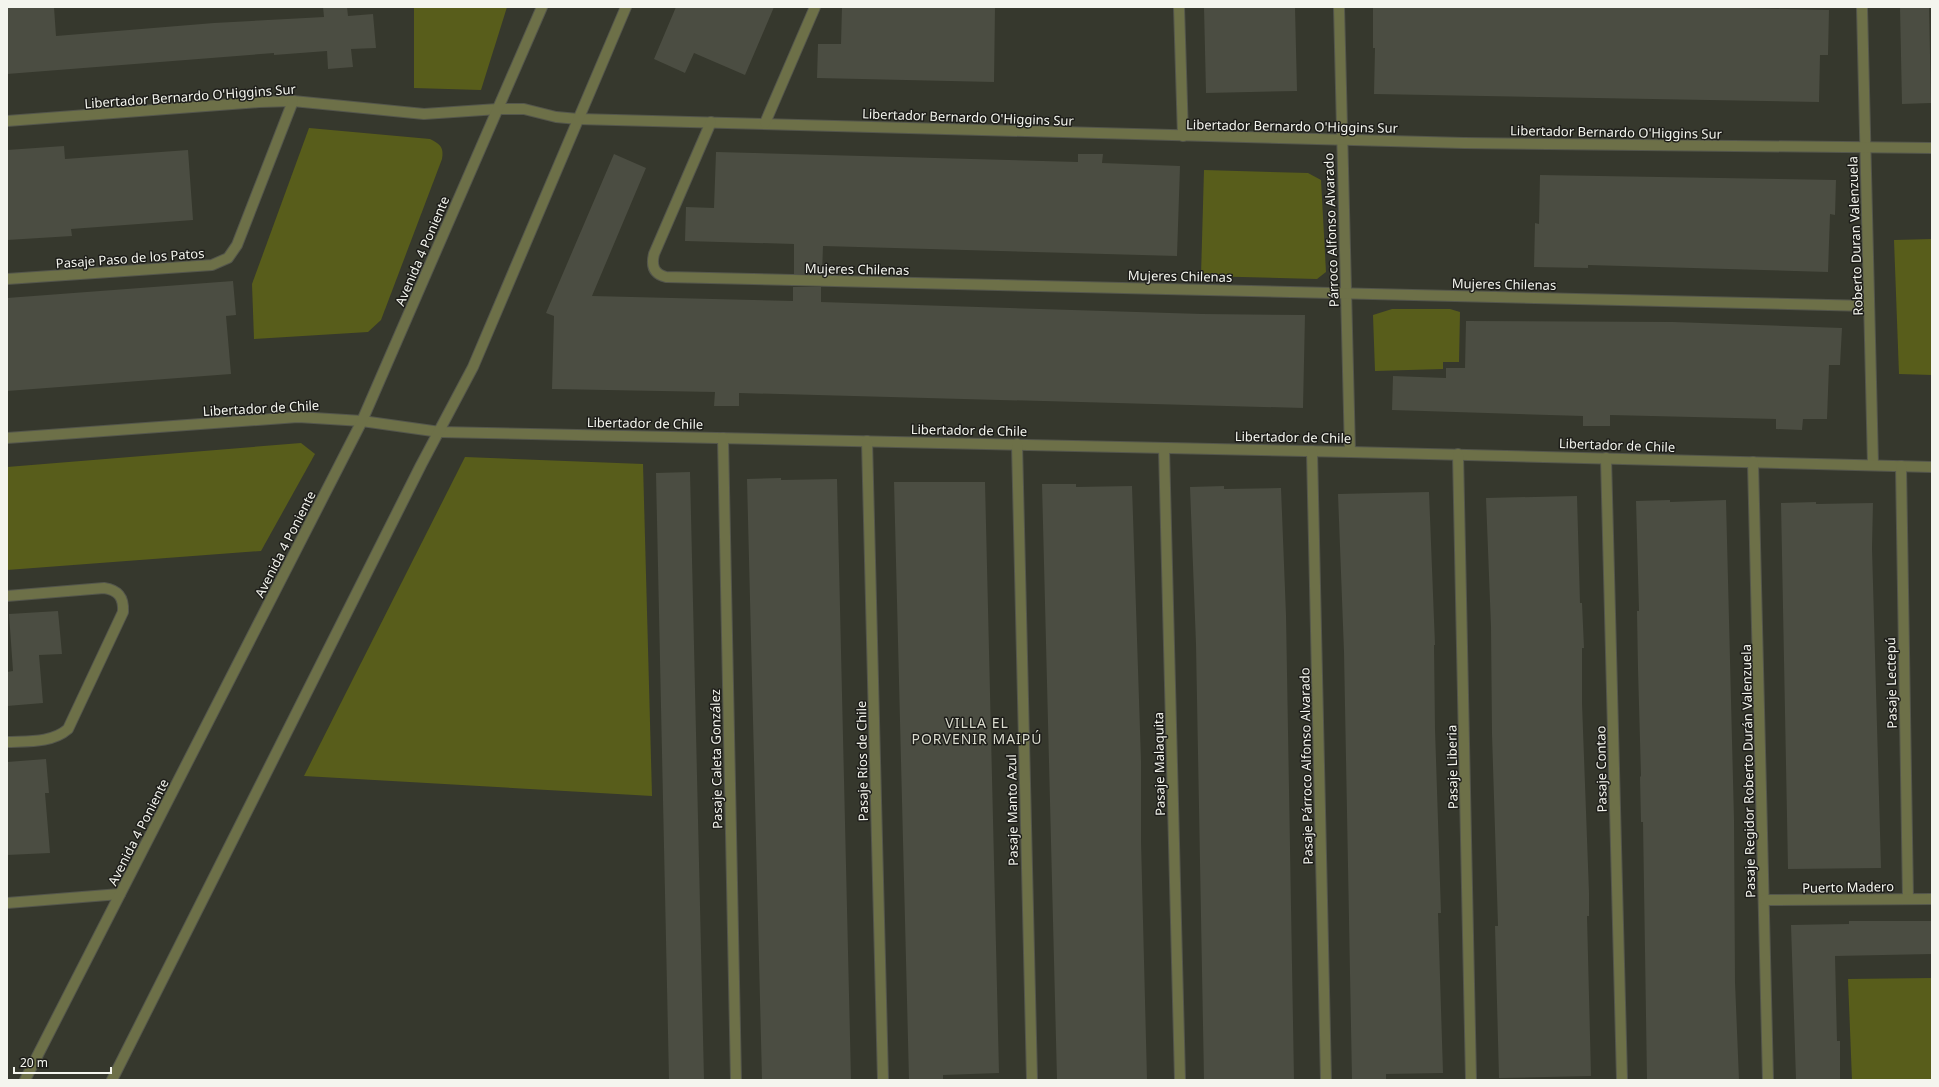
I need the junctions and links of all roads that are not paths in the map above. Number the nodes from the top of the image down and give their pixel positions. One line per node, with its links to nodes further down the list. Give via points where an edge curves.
1 (542, 7): 8 (street, Avenida 4 Poniente)
2 (626, 7): 9 (street)
3 (815, 7): 12 (street)
4 (1179, 7): 13 (street)
5 (1339, 7): 14 (street, Párroco Alfonso Alvarado)
6 (1862, 7): 15 (street, Roberto Duran Valenzuela)
7 (293, 101): 8 (street, Libertador Bernardo O'Higgins Sur, via 424,114); 10 (street, Libertador Bernardo O'Higgins Sur); 17 (street, Pasaje Paso de los Patos, via 237,245 228,258 212,265)
8 (498, 108): 9 (street, Libertador Bernardo O'Higgins Sur, via 524,109 556,117); 20 (street, Avenida 4 Poniente)
9 (578, 119): 11 (street, Libertador Bernardo O'Higgins Sur); 21 (street, via 473,368)
10 (7, 122)
11 (711, 122): 12 (street, Libertador Bernardo O'Higgins Sur); 18 (street, Mujeres Chilenas, via 654,254 652,262 659,275)
12 (765, 123): 13 (street, Libertador Bernardo O'Higgins Sur)
13 (1182, 136): 14 (street, Libertador Bernardo O'Higgins Sur)
14 (1342, 140): 15 (street, Libertador Bernardo O'Higgins Sur); 18 (street, Párroco Alfonso Alvarado)
15 (1865, 148): 16 (street, Libertador Bernardo O'Higgins Sur); 19 (street, Roberto Duran Valenzuela)
16 (1932, 148)
17 (7, 279)
18 (1346, 293): 19 (street, Mujeres Chilenas); 28 (street, Párroco Alfonso Alvarado)
19 (1869, 306): 32 (street, Roberto Duran Valenzuela)
20 (362, 421): 21 (street, Libertador de Chile); 22 (street, Libertador de Chile, via 298,417); 37 (street, Avenida 4 Poniente)
21 (440, 432): 23 (street, Libertador de Chile); 43 (street)
22 (7, 438)
23 (723, 438): 24 (street, Libertador de Chile); 44 (street, Pasaje Caleta González)
24 (868, 441): 25 (street, Libertador de Chile); 45 (street, Pasaje Ríos de Chile)
25 (1017, 444): 26 (street, Libertador de Chile); 46 (street, Pasaje Manto Azul)
26 (1164, 448): 27 (street, Libertador de Chile); 47 (street, Pasaje Malaquita)
27 (1312, 451): 28 (street, Libertador de Chile); 48 (street, Pasaje Párroco Alfonso Alvarado)
28 (1350, 452): 29 (street, Libertador de Chile)
29 (1458, 454): 30 (street, Libertador de Chile); 49 (street, Pasaje Liberia)
30 (1606, 458): 31 (street, Libertador de Chile); 50 (street, Pasaje Contao)
31 (1753, 462): 32 (street, Libertador de Chile); 40 (street, Pasaje Regidor Roberto Durán Valenzuela)
32 (1873, 465): 33 (street, Libertador de Chile)
33 (1901, 466): 34 (street, Libertador de Chile); 38 (street, Pasaje Lectepú)
34 (1932, 467)
35 (7, 596): 36 (street, via 104,588 120,594 123,603 122,612 68,728 56,737 48,739)
36 (7, 742)
37 (120, 894): 41 (street); 42 (street, Avenida 4 Poniente)
38 (1908, 899): 39 (street, Puerto Madero); 40 (street, Puerto Madero)
39 (1932, 899)
40 (1764, 900): 51 (street, Pasaje Regidor Roberto Durán Valenzuela)
41 (7, 903)
42 (25, 1080)
43 (112, 1080)
44 (736, 1080)
45 (884, 1080)
46 (1032, 1080)
47 (1180, 1080)
48 (1326, 1080)
49 (1471, 1080)
50 (1622, 1080)
51 (1768, 1080)

